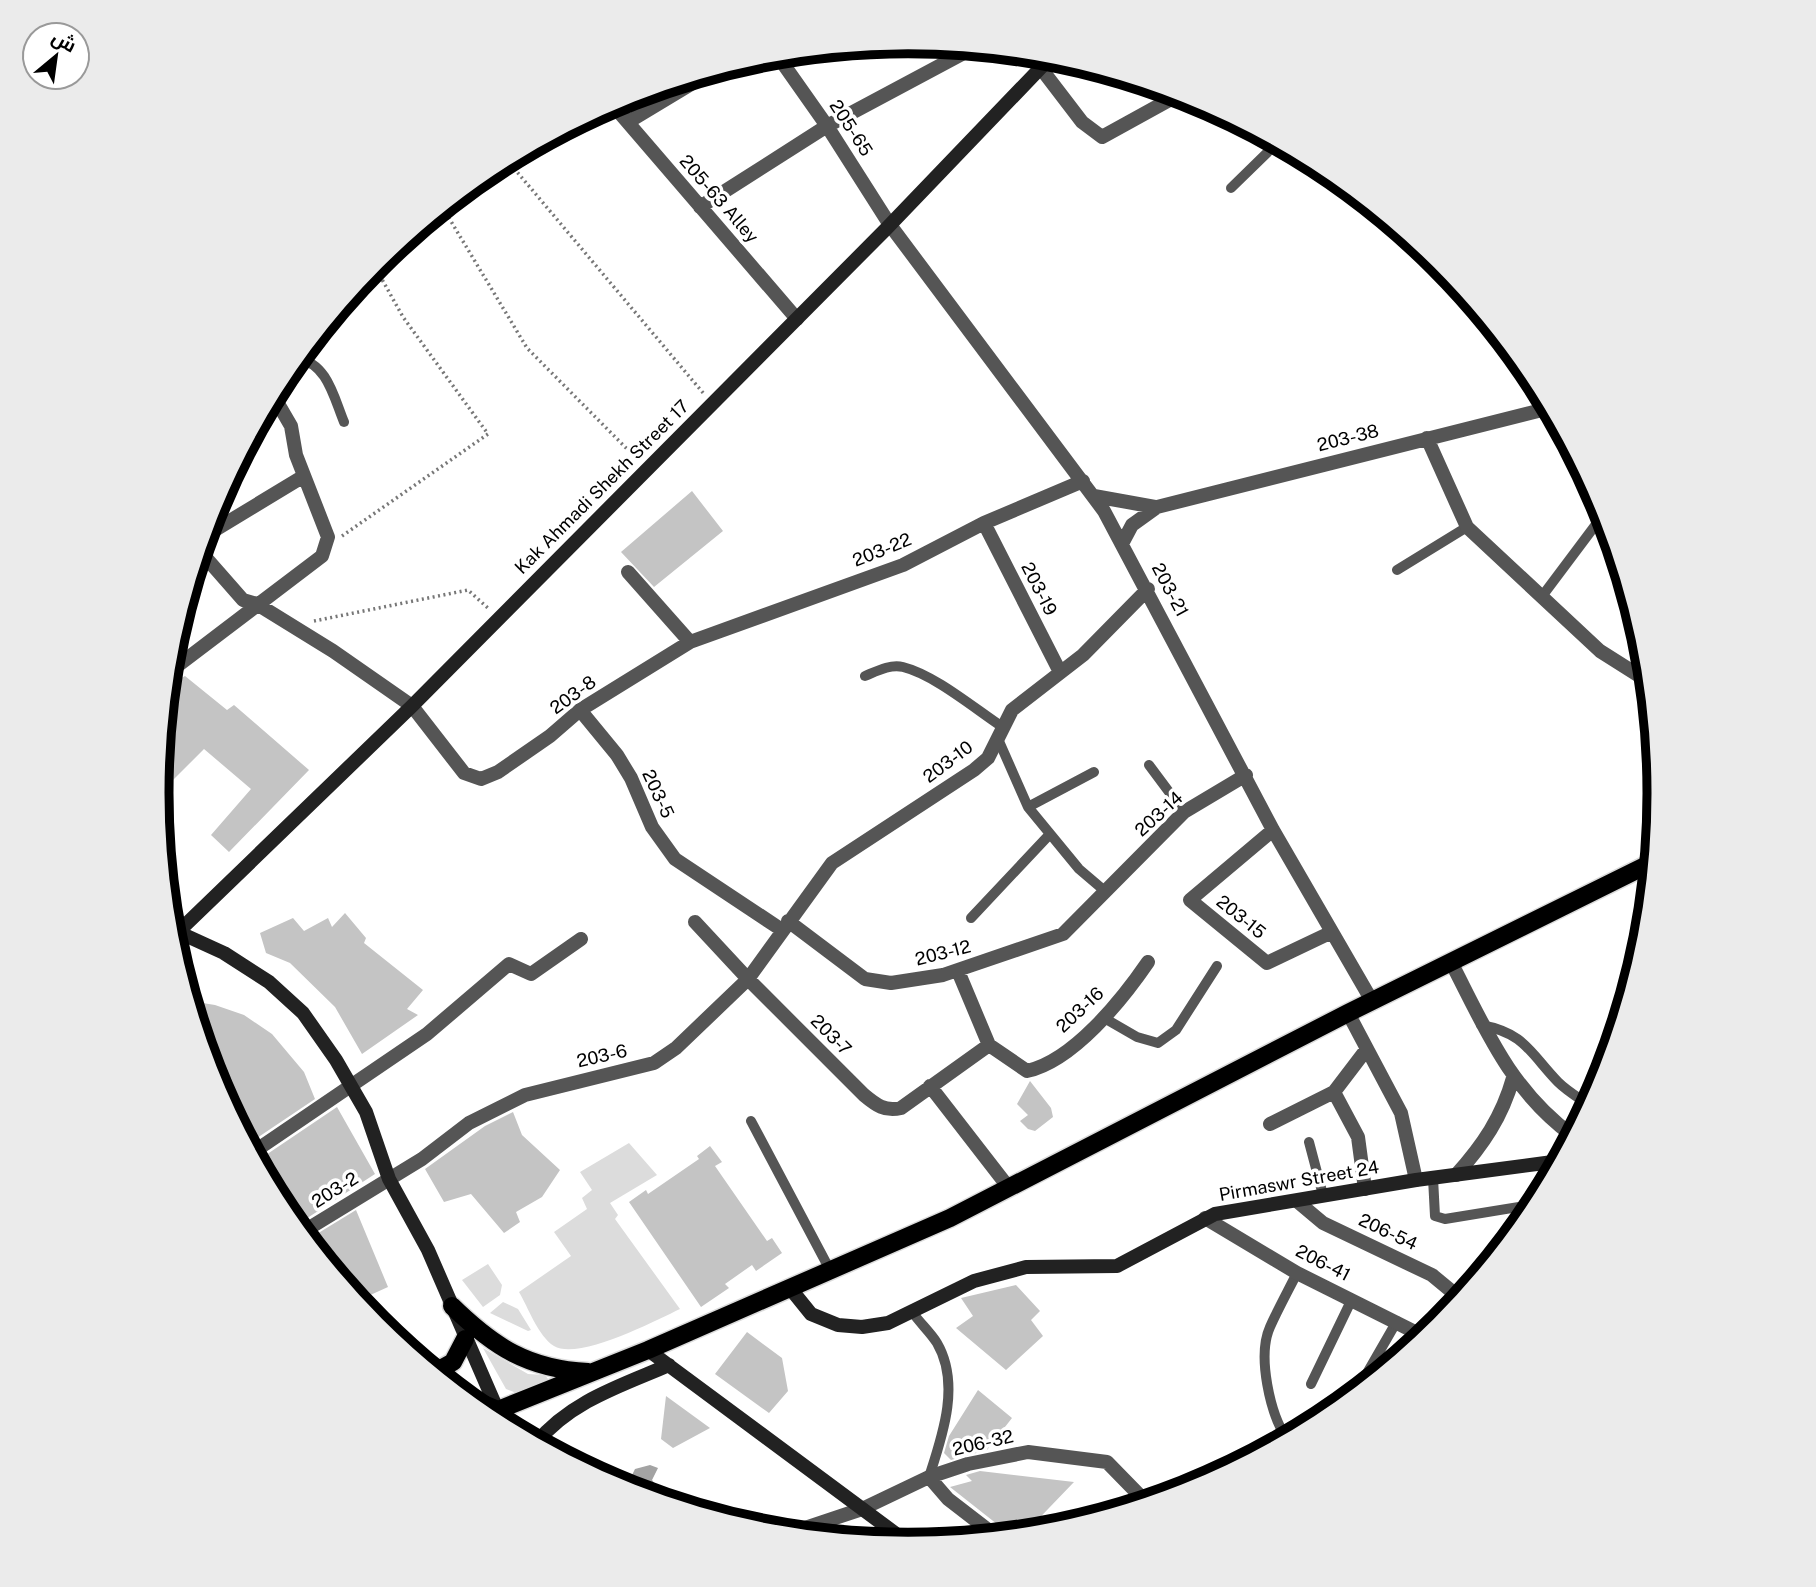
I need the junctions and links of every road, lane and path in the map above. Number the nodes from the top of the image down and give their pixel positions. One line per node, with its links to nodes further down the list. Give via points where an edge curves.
1 (958, 56): 8 (street)
2 (784, 65): 8 (street, 205-65)
3 (1040, 68): 5 (street, via 1082,122 1102,137); 14 (main road, Kak Ahmadi Shekh Street 17)
4 (682, 89): 7 (street)
5 (1167, 102)
6 (620, 113): 7 (street, 205-63 Alley)
7 (628, 122): 12 (street, 205-63 Alley)
8 (827, 126): 12 (street); 14 (street, 205-65)
9 (1271, 149): 11 (lane)
10 (514, 168): 18 (path)
11 (1231, 188)
12 (700, 207): 16 (street, 205-63 Alley)
13 (448, 216): 23 (path, via 527,348)
14 (890, 225): 16 (main road, Kak Ahmadi Shekh Street 17); 25 (street, 203-21)
15 (380, 276): 33 (path, via 403,317 488,434)
16 (797, 319): 18 (main road, Kak Ahmadi Shekh Street 17)
17 (309, 361): 21 (lane, via 320,367)
18 (713, 404): 23 (main road, Kak Ahmadi Shekh Street 17)
19 (279, 406): 24 (street, via 291,426)
20 (1540, 410): 22 (street, 203-38)
21 (345, 422)
22 (1427, 438): 27 (street, 203-38); 30 (street)
23 (648, 469): 40 (main road, Kak Ahmadi Shekh Street 17)
24 (304, 476): 31 (street); 33 (street, via 328,537)
25 (1083, 481): 26 (street, 203-21); 28 (street, 203-22)
26 (1094, 496): 27 (street, 203-38); 32 (street, 203-21)
27 (1157, 507): 32 (street, 203-38, via 1139,517)
28 (984, 523): 42 (street, 203-22, via 903,565); 44 (street, 203-19)
29 (1596, 524): 38 (lane)
30 (1467, 527): 35 (lane); 38 (street)
31 (219, 528)
32 (1123, 542): 37 (street, 203-21)
33 (326, 547): 39 (street, via 322,556)
34 (207, 559): 39 (street, via 243,600)
35 (1397, 570)
36 (628, 572): 42 (street)
37 (1148, 589): 44 (street, 203-10); 52 (street, 203-21)
38 (1543, 595): 45 (street, via 1600,651)
39 (257, 604): 41 (street); 43 (street)
40 (499, 618): 41 (path, via 468,590); 47 (main road, Kak Ahmadi Shekh Street 17)
41 (292, 625): 47 (street)
42 (690, 642): 48 (street, 203-8)
43 (181, 663)
44 (1060, 672): 49 (street, 203-10, via 1012,710)
45 (1637, 675)
46 (865, 676): 49 (lane, via 887,667 902,667 929,679)
47 (412, 706): 48 (street, 203-8, via 464,773 481,779 550,736); 61 (main road, Kak Ahmadi Shekh Street 17)
48 (580, 710): 62 (street, 203-5, via 617,755 652,827 675,859)
49 (1001, 733): 53 (lane); 62 (street, 203-10, via 988,758 965,778 832,863)
50 (1149, 765): 54 (lane)
51 (1094, 772): 53 (lane)
52 (1246, 775): 54 (street, 203-14); 55 (street, 203-21)
53 (1028, 807): 56 (lane)
54 (1184, 812): 58 (street, 203-14)
55 (1273, 830): 63 (street, 203-21); 63 (street, 203-15, via 1191,900 1267,963)
56 (1050, 834): 58 (lane); 59 (lane)
57 (1643, 867): 67 (main road)
58 (1106, 892): 69 (street, 203-12, via 1063,934)
59 (971, 918)
60 (695, 922): 70 (street, 203-7)
61 (181, 926)
62 (785, 926): 69 (street, 203-12, via 879,984); 70 (street, 203-6)
63 (1332, 932): 71 (street, 203-21)
64 (183, 936): 78 (main road, via 224,953 269,982 303,1013)
65 (581, 939): 78 (street, via 531,974 509,964 427,1034)
66 (1148, 962): 73 (street, 203-16)
67 (1451, 962): 71 (main road); 74 (street)
68 (1217, 965): 73 (lane, via 1176,1030 1158,1043)
69 (958, 971): 75 (street)
70 (748, 979): 79 (street, 203-7, via 874,1103 891,1110 901,1108); 90 (street, 203-6, via 694,1034 654,1063 525,1095 469,1122)
71 (1372, 1001): 72 (main road)
72 (1348, 1013): 76 (street); 92 (main road)
73 (1104, 1018): 75 (street, 203-16, via 1046,1067 1027,1071)
74 (1480, 1025): 77 (street); 81 (lane, via 1506,1030 1527,1044 1561,1085)
75 (989, 1045): 79 (street)
76 (1366, 1050): 80 (street); 91 (street, via 1401,1113)
77 (1513, 1078): 84 (street); 88 (street, via 1494,1127)
78 (352, 1085): 86 (street); 90 (main road)
79 (930, 1086): 92 (street)
80 (1334, 1093): 83 (street); 93 (street, via 1358,1137)
81 (1581, 1099)
82 (751, 1121): 99 (lane)
83 (1270, 1124)
84 (1566, 1129)
85 (1309, 1142): 94 (lane)
86 (260, 1148)
87 (1548, 1163): 88 (main road, Pirmaswr Street 24)
88 (1457, 1175): 89 (main road, Pirmaswr Street 24)
89 (1433, 1178): 91 (main road, Pirmaswr Street 24); 96 (lane, via 1435,1216 1445,1219)
90 (389, 1179): 98 (street, 203-2); 104 (main road)
91 (1416, 1180): 93 (main road, Pirmaswr Street 24)
92 (1009, 1188): 99 (main road)
93 (1366, 1189): 94 (main road, Pirmaswr Street 24)
94 (1323, 1195): 95 (main road, Pirmaswr Street 24)
95 (1298, 1202): 97 (main road, Pirmaswr Street 24); 102 (street, 206-54, via 1323,1223 1432,1275)
96 (1521, 1206)
97 (1205, 1218): 100 (street, 206-41); 105 (main road, Pirmaswr Street 24, via 1117,1266 1026,1267 974,1281)
98 (310, 1227)
99 (830, 1270): 101 (main road)
100 (1297, 1273): 103 (street, 206-41); 117 (lane, via 1269,1329 1266,1356 1270,1408)
101 (790, 1288): 105 (main road, Pirmaswr Street 24, via 811,1314 838,1325 888,1323); 109 (main road)
102 (1453, 1293)
103 (1352, 1299): 106 (street, 206-41); 114 (lane)
104 (452, 1306): 108 (main road); 113 (main road, via 510,1353 558,1370)
105 (913, 1313): 119 (lane, via 938,1345 949,1386 944,1432)
106 (1397, 1321): 107 (street, 206-41); 112 (lane)
107 (1415, 1331)
108 (465, 1339): 111 (main road, via 453,1362); 115 (main road)
109 (649, 1350): 110 (main road); 113 (main road)
110 (668, 1365): 118 (main road, via 582,1402); 121 (main road)
111 (443, 1368)
112 (1368, 1372)
113 (595, 1373): 116 (main road)
114 (1311, 1384)
115 (491, 1403)
116 (505, 1413)
117 (1283, 1431)
118 (542, 1436)
119 (929, 1477): 120 (street, 206-32, via 968,1464 1045,1452 1059,1458 1107,1462); 121 (street, 206-32); 123 (street, via 948,1499)
120 (1140, 1496)
121 (862, 1510): 122 (street, 206-32); 124 (main road)
122 (812, 1526)
123 (986, 1528)
124 (893, 1532)

